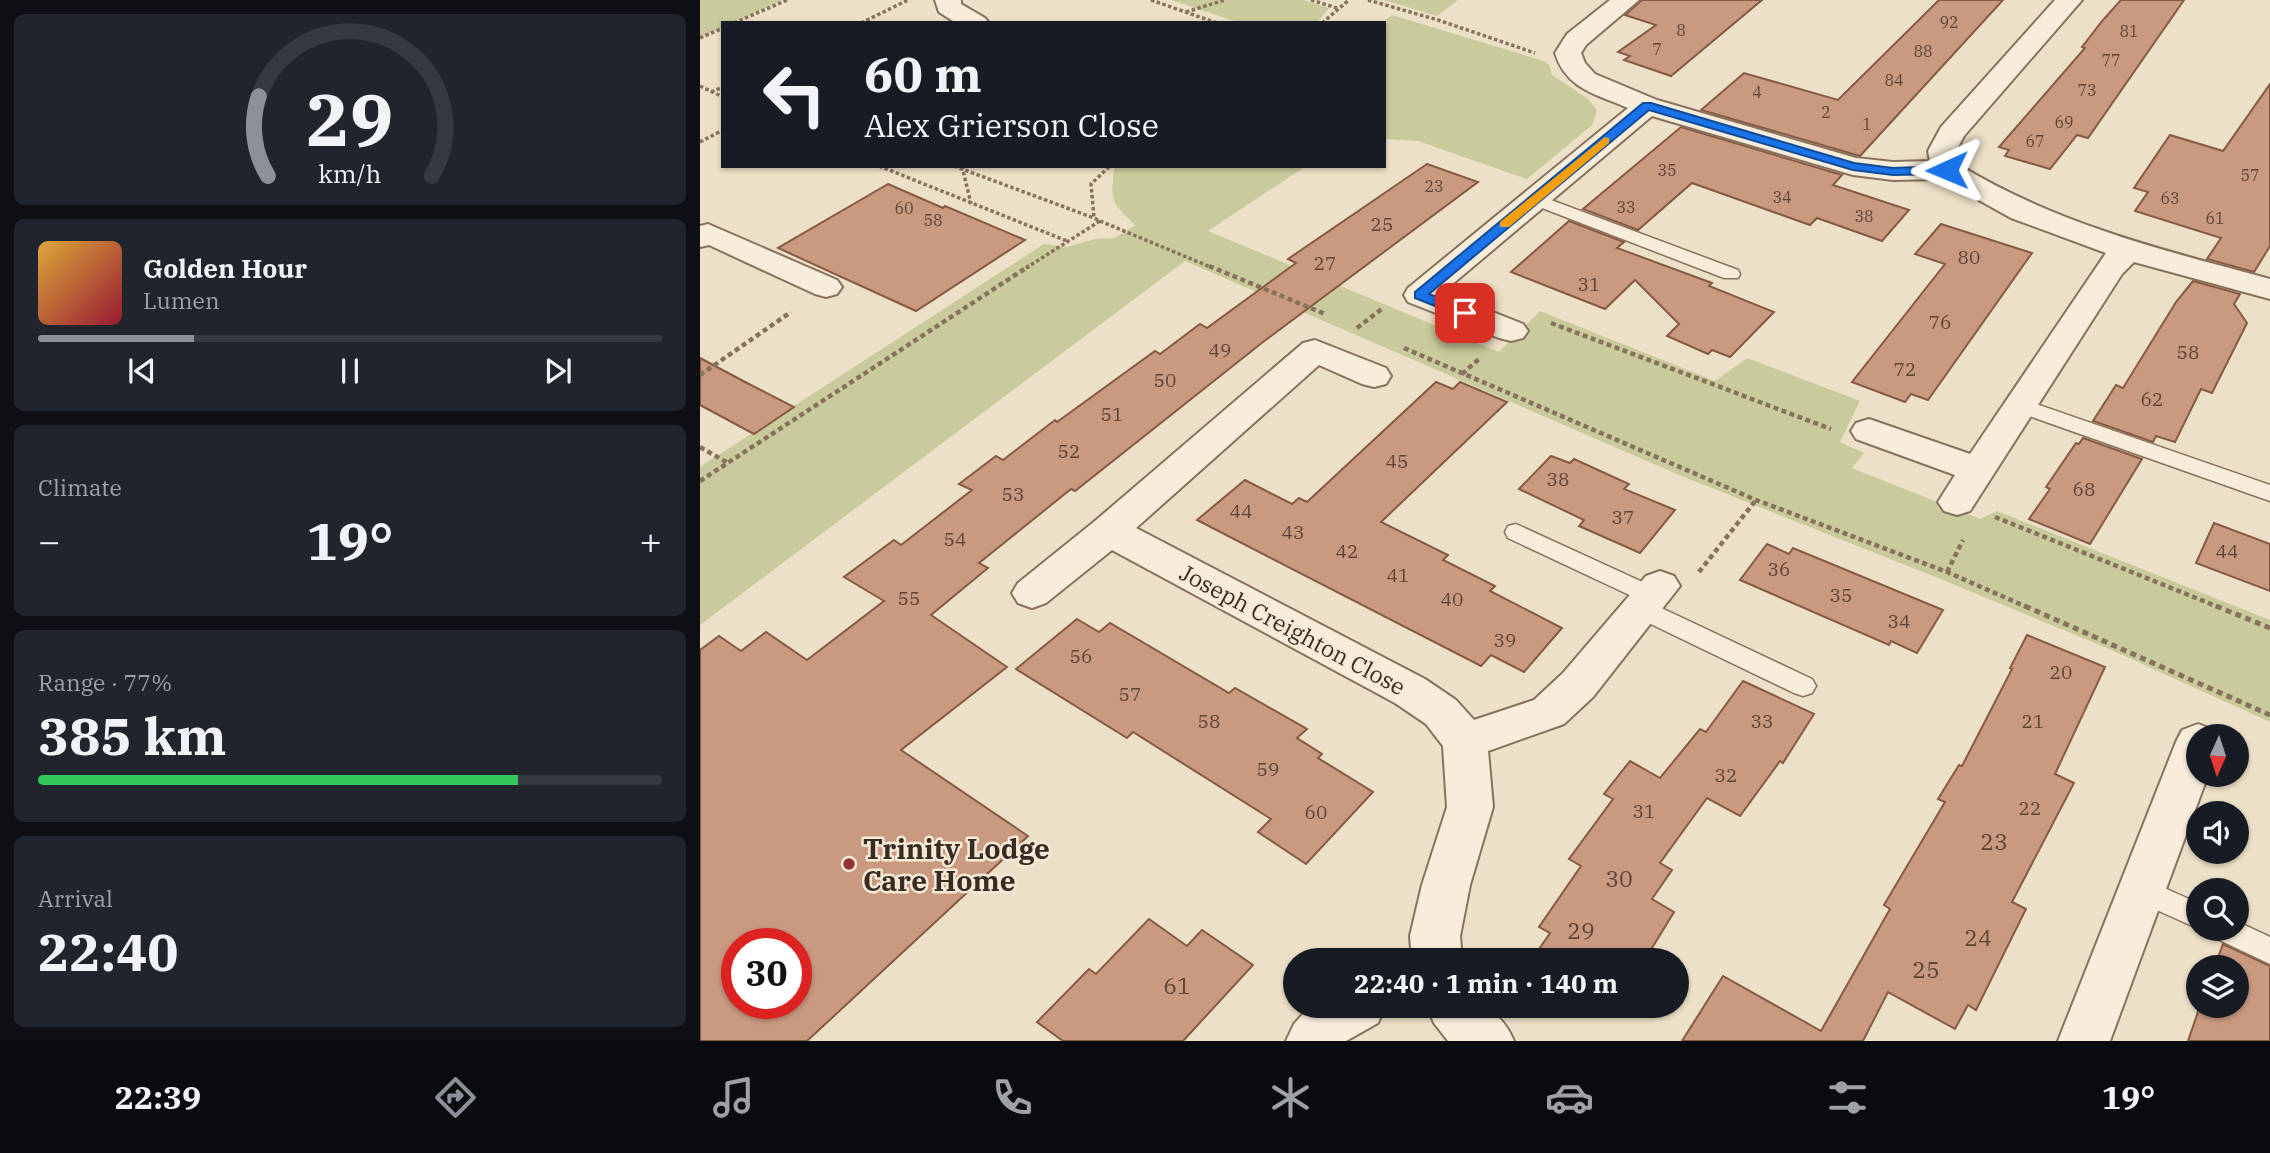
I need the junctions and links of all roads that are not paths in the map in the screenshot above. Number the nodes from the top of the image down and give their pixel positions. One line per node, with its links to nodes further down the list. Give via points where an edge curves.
1 (948, 0): 4 (street, via 948,7)
2 (1626, 0): 5 (street, via 1576,40 1568,53 1572,65 1586,79)
3 (2069, 0): 6 (street, via 1951,133 1942,151)
4 (972, 21)
5 (1647, 106): 6 (street, via 1853,166); 7 (street)
6 (1947, 170): 9 (street, via 2038,219)
7 (1535, 199): 10 (lane); 13 (street, via 1413,293)
8 (703, 233): 11 (street)
9 (2128, 249): 12 (street); 15 (street, via 2110,268)
10 (1731, 274)
11 (826, 288)
12 (2270, 289)
13 (1511, 331)
14 (1374, 376): 20 (street, via 1315,351)
15 (2019, 405): 17 (street); 18 (lane)
16 (1853, 431): 17 (street)
17 (1978, 470): 19 (street)
18 (2270, 494)
19 (1974, 509)
20 (1110, 531): 22 (street); 25 (street, Joseph Creighton Close, via 1410,691 1441,712)
21 (1516, 531): 23 (lane)
22 (1032, 593)
23 (1651, 597): 24 (lane); 25 (street, via 1578,685 1549,712)
24 (1803, 686)
25 (1465, 741): 30 (street, via 1470,807 1446,885)
26 (2186, 773): 27 (street)
27 (2141, 890): 28 (lane); 36 (street)
28 (2186, 911)
29 (2249, 941): 31 (lane)
30 (1436, 948)
31 (2270, 951)
32 (1335, 1018): 34 (street)
33 (1460, 1018): 35 (street)
34 (1312, 1041)
35 (1488, 1041)
36 (2084, 1041)

